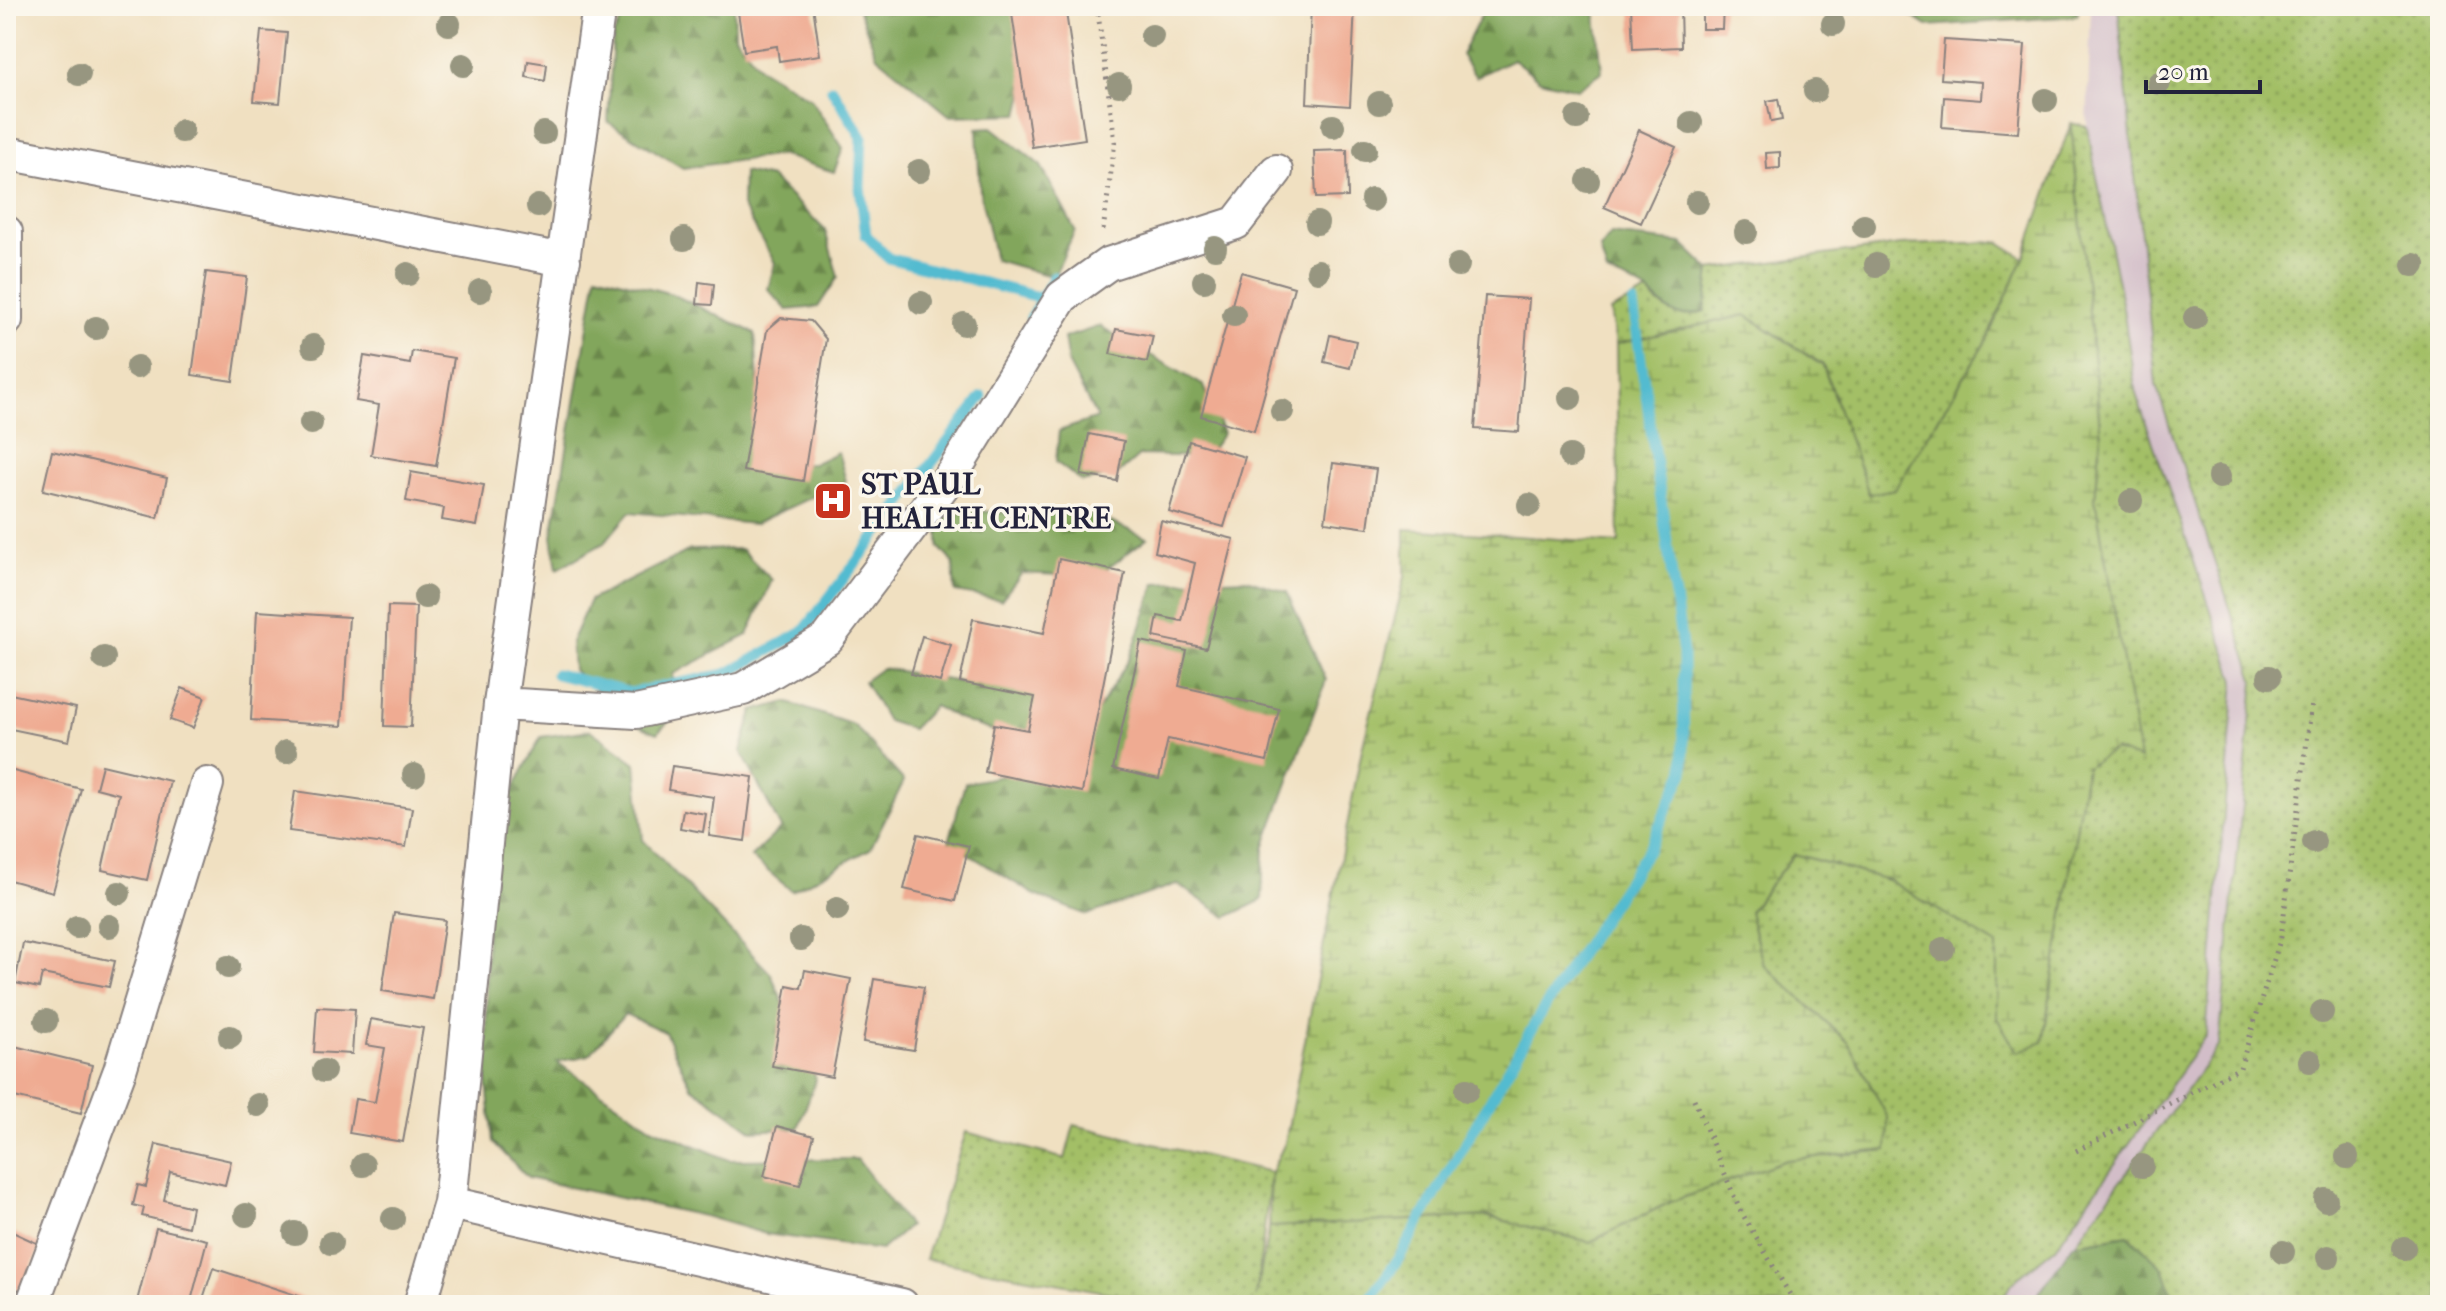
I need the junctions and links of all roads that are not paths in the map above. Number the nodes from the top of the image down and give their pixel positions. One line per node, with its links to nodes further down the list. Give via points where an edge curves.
1 (599, 6): 5 (street)
2 (6, 153): 5 (street)
3 (1276, 171): 7 (street, via 1236,223 1108,264 1062,297 954,471 827,639 743,689 636,712)
4 (6, 232): 6 (street)
5 (564, 260): 7 (street)
6 (6, 320)
7 (500, 704): 9 (street)
8 (207, 784): 10 (street, via 120,1070)
9 (450, 1203): 11 (street); 12 (street)
10 (32, 1305)
11 (420, 1305)
12 (902, 1305)

